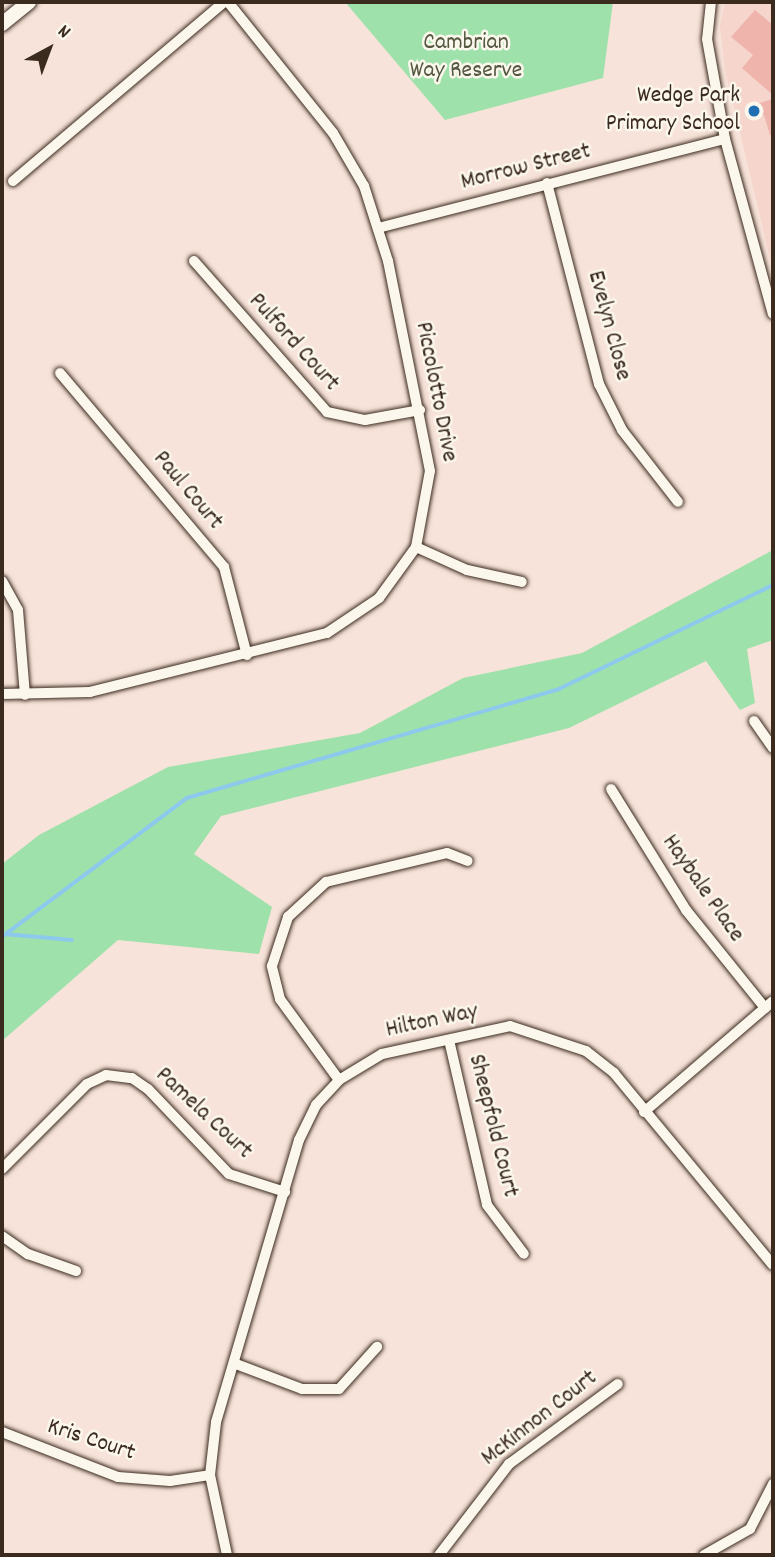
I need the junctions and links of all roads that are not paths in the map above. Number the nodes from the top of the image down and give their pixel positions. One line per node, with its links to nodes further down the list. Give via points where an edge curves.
1 (29, 2): 4 (street)
2 (226, 2): 6 (street); 8 (street, Piccolotto Drive, via 333,133 365,186)
3 (711, 2): 5 (street, via 707,39)
4 (2, 24)
5 (725, 139): 7 (street, Morrow Street); 10 (street)
6 (13, 181)
7 (547, 183): 8 (street, Morrow Street); 13 (street, Evelyn Close, via 599,384 622,430)
8 (378, 228): 12 (street, Piccolotto Drive)
9 (194, 261): 12 (street, Pulford Court, via 327,412 365,420)
10 (773, 314)
11 (60, 373): 17 (street, Paul Court, via 224,567)
12 (420, 410): 14 (street, Piccolotto Drive, via 430,471)
13 (678, 502)
14 (416, 547): 16 (street, via 467,570); 17 (street, Piccolotto Drive, via 360,616 327,633)
15 (2, 581): 19 (street, via 18,610)
16 (522, 582)
17 (247, 655): 19 (street, Piccolotto Drive, via 90,692)
18 (2, 694): 19 (street, Piccolotto Drive)
19 (25, 695)
20 (754, 721): 21 (street)
21 (773, 748)
22 (611, 789): 24 (street, Haybale Place, via 686,910)
23 (468, 861): 26 (street, via 447,853 326,882 288,917 272,966 280,999)
24 (769, 1005): 27 (street)
25 (449, 1040): 26 (street, Hilton Way, via 382,1054); 27 (street, Hilton Way, via 510,1026 545,1033 586,1051); 31 (street, Sheepfold Court, via 487,1205)
26 (339, 1080): 29 (street, Hilton Way, via 316,1105)
27 (644, 1112): 32 (street, Hilton Way)
28 (2, 1169): 29 (street, Pamela Court, via 87,1084 106,1074 132,1078 148,1089 229,1174)
29 (285, 1192): 35 (street, Hilton Way)
30 (2, 1236): 33 (street, via 28,1254)
31 (524, 1254)
32 (773, 1265)
33 (76, 1271)
34 (377, 1347): 35 (street, via 339,1389 302,1389)
35 (236, 1364): 38 (street, Hilton Way, via 216,1422)
36 (618, 1384): 41 (street, McKinnon Court, via 509,1464)
37 (2, 1432): 38 (street, Kris Court, via 118,1477 170,1481)
38 (210, 1475): 40 (street, Hilton Way)
39 (773, 1484): 42 (street, via 750,1529)
40 (227, 1555)
41 (439, 1555)
42 (704, 1555)

